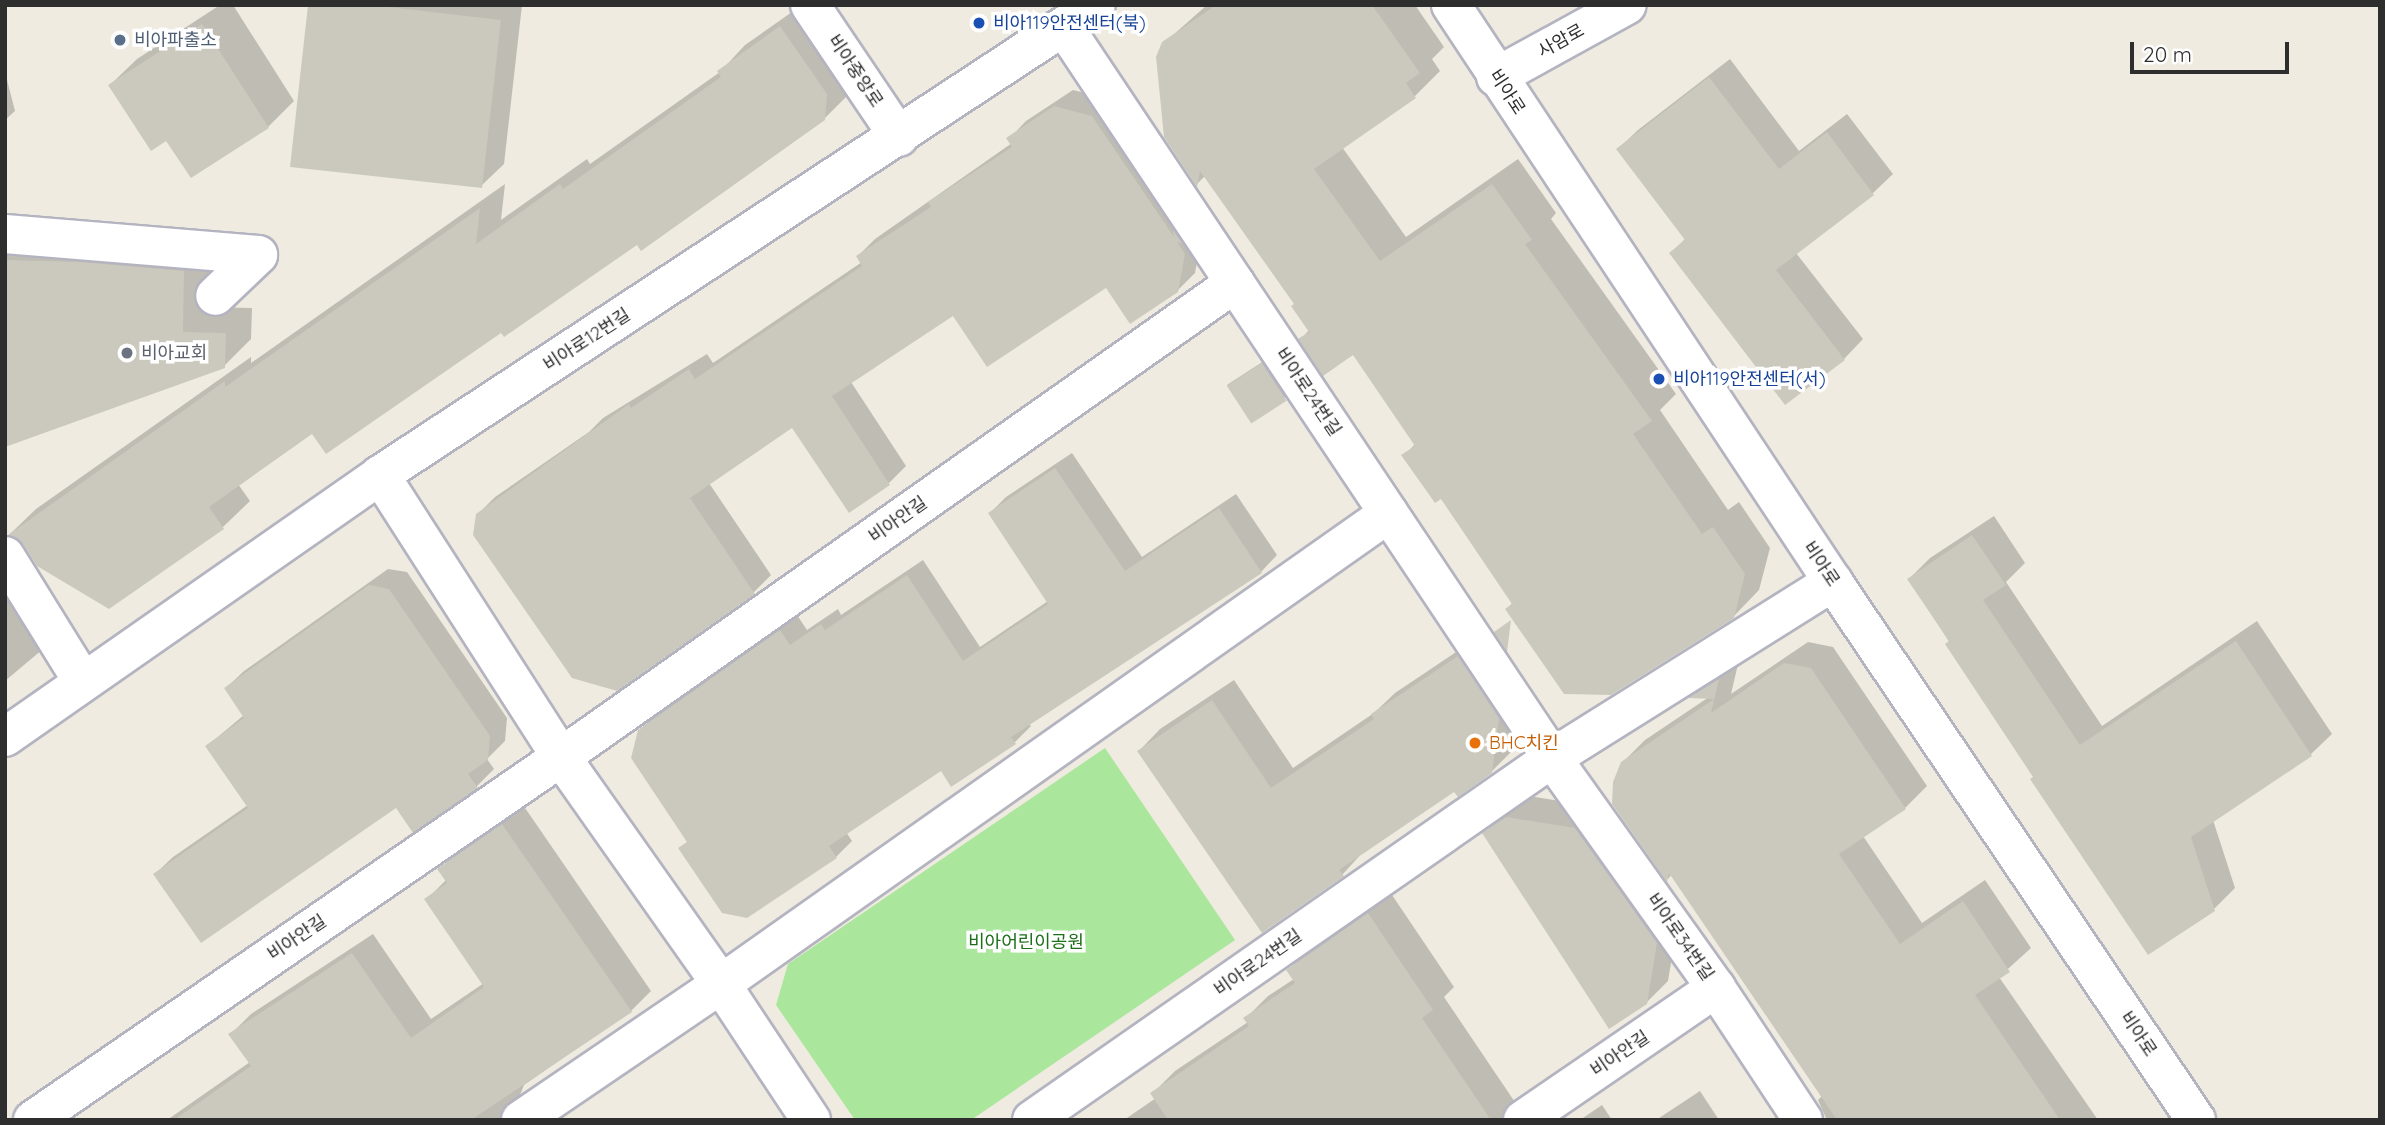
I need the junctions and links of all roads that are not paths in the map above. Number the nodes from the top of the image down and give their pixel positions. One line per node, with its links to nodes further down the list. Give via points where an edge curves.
1 (810, 5): 7 (street, 비아중앙로)
2 (1097, 5): 5 (street, 비아로12번길)
3 (1451, 5): 6 (street, 비아로)
4 (1627, 5): 6 (street, 사암로)
5 (1064, 27): 7 (street, 비아로12번길); 9 (street, 비아로24번길)
6 (1496, 77): 14 (street, 비아로)
7 (899, 137): 11 (street, 비아로12번길)
8 (5, 234): 10 (street, via 258,255)
9 (1235, 283): 12 (street, 비아로24번길); 17 (street, 비아안길)
10 (215, 296)
11 (380, 475): 15 (street, 비아로12번길); 17 (street)
12 (1389, 513): 18 (street, 비아로24번길); 19 (street)
13 (5, 556): 15 (street)
14 (1833, 582): 18 (street, 비아로24번길); 27 (street, 비아로)
15 (83, 682): 16 (street, 비아로12번길)
16 (5, 737)
17 (561, 757): 19 (street); 21 (street, 비아안길)
18 (1552, 758): 20 (street, 비아로34번길); 24 (street, 비아로24번길)
19 (721, 984): 22 (street); 23 (street)
20 (1716, 988): 25 (street, 비아안길); 26 (street, 비아로34번길)
21 (33, 1120)
22 (521, 1120)
23 (811, 1120)
24 (1032, 1120)
25 (1523, 1120)
26 (1803, 1120)
27 (2196, 1120)

